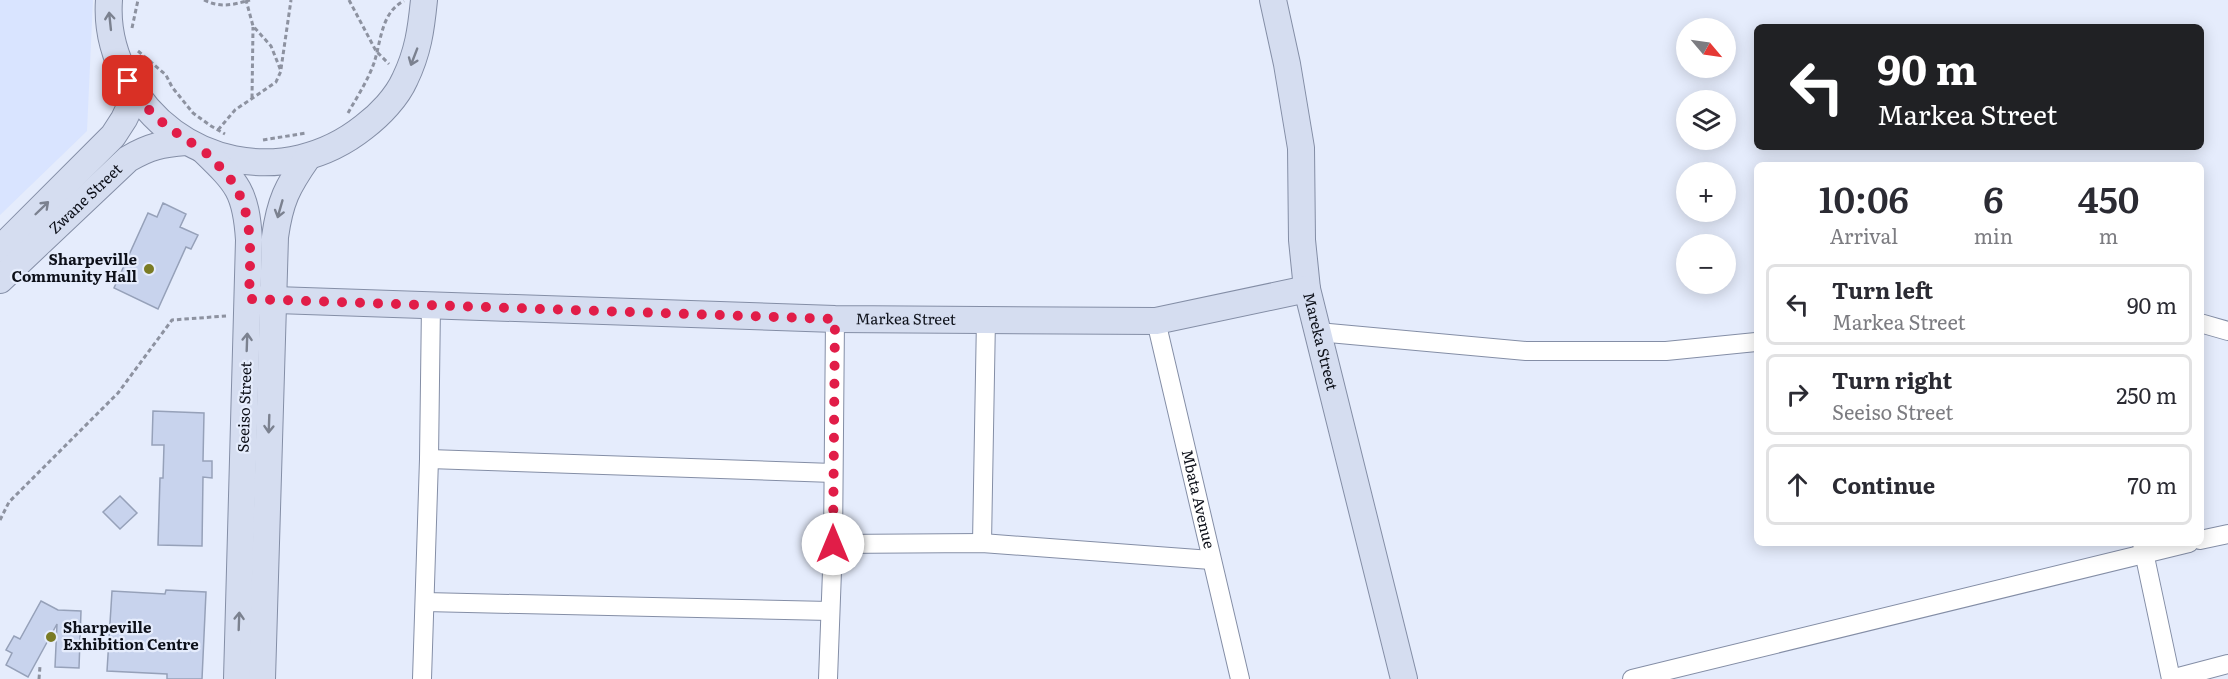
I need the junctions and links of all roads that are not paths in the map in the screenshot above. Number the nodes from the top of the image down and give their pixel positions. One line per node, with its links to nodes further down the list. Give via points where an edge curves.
1 (109, 0): 4 (street, one-way to 1, via 121,68 112,38)
2 (424, 0): 6 (street, one-way to 6, via 420,42 404,81 379,115 346,141)
3 (1273, 0): 9 (street, Mareka Street, via 1301,148)
4 (136, 94): 5 (street, via 158,121); 7 (street, Zwane Street, one-way to 4, via 108,142)
5 (194, 146): 6 (street, via 237,161 272,163); 8 (street, Zwane Street, via 159,144 128,159); 11 (street, Seeiso Street, via 230,177 240,191 248,215)
6 (308, 157): 11 (street, Seeiso Street, one-way to 11, via 288,186 278,212)
7 (0, 249)
8 (0, 280)
9 (1307, 289): 14 (street, Markea Street); 17 (street, Mareka Street)
10 (431, 304): 11 (street, Markea Street); 13 (street, Markea Street); 19 (street)
11 (252, 305): 31 (street, Seeiso Street, one-way to 11); 32 (street, Seeiso Street, one-way to 32)
12 (986, 318): 13 (street, Markea Street); 14 (street, Markea Street); 23 (street)
13 (835, 319): 20 (street)
14 (1156, 321): 27 (street, Mbata Avenue)
15 (2204, 323): 16 (street)
16 (2228, 331)
17 (1318, 332): 18 (street, via 1526,351 1666,351); 36 (street, Mareka Street)
18 (1754, 342)
19 (429, 459): 20 (street); 28 (street)
20 (833, 473): 24 (street)
21 (2228, 534): 22 (street)
22 (2204, 539)
23 (982, 543): 24 (street); 27 (street)
24 (833, 544): 29 (street)
25 (2162, 546): 26 (street)
26 (2144, 548): 37 (street); 38 (street)
27 (1211, 560): 35 (street, Mbata Avenue)
28 (425, 602): 29 (street); 33 (street)
29 (830, 611): 34 (street)
30 (2228, 664): 38 (street)
31 (237, 679)
32 (262, 679)
33 (422, 679)
34 (828, 679)
35 (1240, 679)
36 (1404, 679)
37 (1632, 679)
38 (2171, 679)

